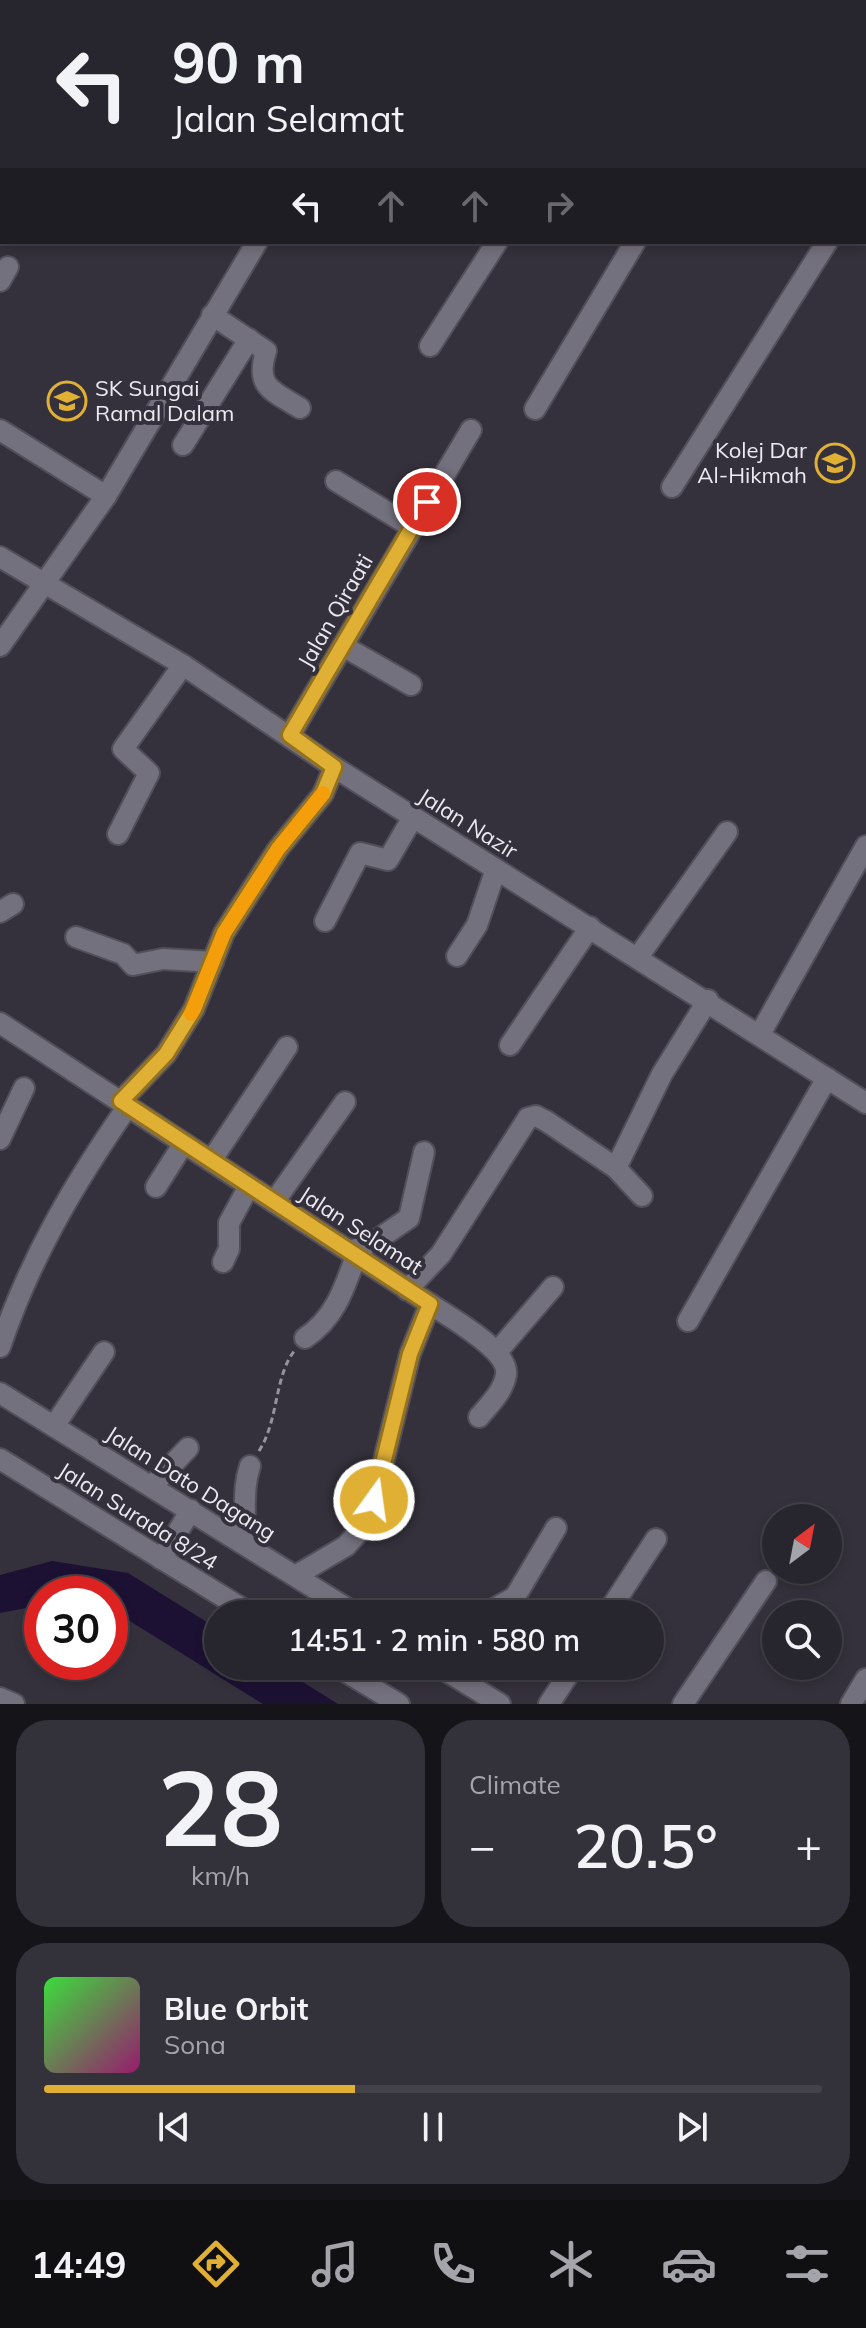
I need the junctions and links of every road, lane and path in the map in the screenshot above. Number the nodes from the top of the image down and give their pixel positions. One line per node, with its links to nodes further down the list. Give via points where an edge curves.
1 (256, 244): 5 (street)
2 (496, 244): 7 (street)
3 (634, 244): 9 (street)
4 (826, 244): 14 (street)
5 (212, 315): 6 (street); 15 (street)
6 (249, 339): 8 (street, via 266,351 260,370 267,388); 12 (street)
7 (430, 346)
8 (300, 408)
9 (535, 409)
10 (0, 430): 15 (street)
11 (471, 430): 16 (street, Jalan Qiraati)
12 (183, 445)
13 (336, 481): 16 (street)
14 (672, 487)
15 (106, 496): 18 (street)
16 (412, 527): 20 (street, Jalan Qiraati)
17 (0, 557): 18 (street, Jalan Nazir)
18 (44, 585): 19 (street); 21 (street, Jalan Nazir)
19 (0, 646)
20 (343, 646): 22 (street); 23 (street, Jalan Qiraati)
21 (183, 665): 23 (street, Jalan Nazir); 27 (street, via 123,749 149,773)
22 (411, 685)
23 (290, 735): 24 (street, Jalan Nazir)
24 (334, 767): 25 (street, Jalan Nazir); 35 (street, via 323,794 278,849 224,933)
25 (413, 817): 29 (street, Jalan Nazir); 30 (street, via 388,860 360,853)
26 (727, 832): 34 (street)
27 (118, 834)
28 (866, 846): 38 (street)
29 (496, 869): 31 (street, Jalan Nazir); 33 (street, via 477,925)
30 (325, 921)
31 (590, 927): 34 (street, Jalan Nazir); 39 (street)
32 (76, 937): 35 (street, via 123,954 133,965 163,959)
33 (457, 956)
34 (638, 957): 36 (street, Jalan Nazir)
35 (213, 962): 45 (street, via 194,1009 166,1054)
36 (708, 1000): 38 (street, Jalan Nazir); 50 (street, via 662,1074)
37 (0, 1023): 45 (street, Jalan Selamat)
38 (760, 1034): 41 (street, Jalan Nazir)
39 (510, 1045)
40 (287, 1047): 49 (street)
41 (827, 1078): 44 (street, Jalan Nazir); 60 (street)
42 (24, 1088): 46 (street)
43 (345, 1102): 54 (street)
44 (866, 1103)
45 (124, 1104): 47 (street, Jalan Selamat); 62 (street, via 20,1286)
46 (0, 1139)
47 (184, 1143): 49 (street, Jalan Selamat); 52 (street)
48 (424, 1152): 55 (street, via 409,1218)
49 (211, 1161): 51 (street, Jalan Selamat)
50 (616, 1168): 53 (street); 58 (street, via 546,1121 528,1118 441,1254)
51 (249, 1186): 54 (street, Jalan Selamat); 56 (street, via 229,1223)
52 (156, 1187)
53 (642, 1196)
54 (274, 1202): 55 (street, Jalan Selamat)
55 (353, 1254): 58 (street, Jalan Selamat); 61 (street, via 338,1304 323,1327)
56 (223, 1262)
57 (553, 1287): 64 (street)
58 (407, 1290): 59 (street, Jalan Selamat)
59 (430, 1304): 64 (street); 77 (street, Jalan Selamat, via 410,1354 364,1526 346,1546)
60 (688, 1321)
61 (305, 1338): 70 (path, via 290,1356 270,1434)
62 (0, 1347)
63 (104, 1352): 67 (street)
64 (497, 1352): 66 (street, via 506,1364 505,1377)
65 (0, 1393): 67 (street, Jalan Dato Dagang)
66 (479, 1417)
67 (54, 1426): 71 (street, Jalan Dato Dagang)
68 (188, 1448): 71 (street)
69 (0, 1459): 76 (street, Jalan Surada 8/24)
70 (250, 1466): 75 (street, via 243,1485)
71 (152, 1486): 72 (street, Jalan Dato Dagang)
72 (191, 1510): 75 (street, Jalan Dato Dagang); 76 (street)
73 (556, 1528): 81 (street)
74 (656, 1539): 82 (street)
75 (242, 1543): 77 (street, Jalan Dato Dagang)
76 (161, 1559): 79 (street, Jalan Surada 8/24)
77 (295, 1576): 80 (street, Jalan Dato Dagang)
78 (764, 1584): 92 (street)
79 (228, 1600)
80 (334, 1600)
81 (510, 1600)
82 (616, 1600)
83 (866, 1679): 93 (street)
84 (359, 1680): 89 (street)
85 (463, 1680): 90 (street)
86 (565, 1680): 91 (street)
87 (0, 1698): 88 (street)
88 (14, 1704)
89 (399, 1704)
90 (500, 1704)
91 (549, 1704)
92 (683, 1704)
93 (851, 1704)

